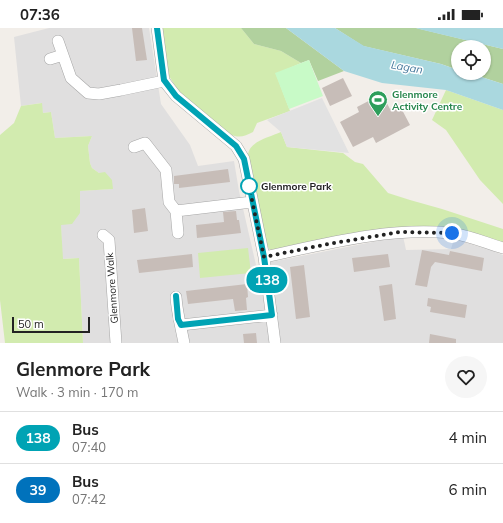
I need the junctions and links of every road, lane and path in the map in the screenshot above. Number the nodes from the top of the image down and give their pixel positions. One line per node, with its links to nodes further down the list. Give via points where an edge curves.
1 (157, 28): 5 (street)
2 (58, 41): 3 (street)
3 (63, 55): 4 (street); 5 (street, via 71,78 88,93 98,94)
4 (50, 59)
5 (164, 80): 7 (street, via 176,96 236,146 244,159)
6 (134, 147): 8 (street, via 145,143 166,170 169,202)
7 (252, 202): 8 (street); 12 (street)
8 (176, 211): 9 (street)
9 (178, 233)
10 (104, 236): 16 (street, Glenmore Walk, via 109,240)
11 (503, 248): 12 (street, via 452,233 400,232)
12 (264, 257): 14 (street)
13 (176, 296): 15 (street)
14 (272, 315): 15 (street); 18 (street)
15 (181, 325): 17 (street)
16 (116, 343)
17 (184, 343)
18 (276, 343)

